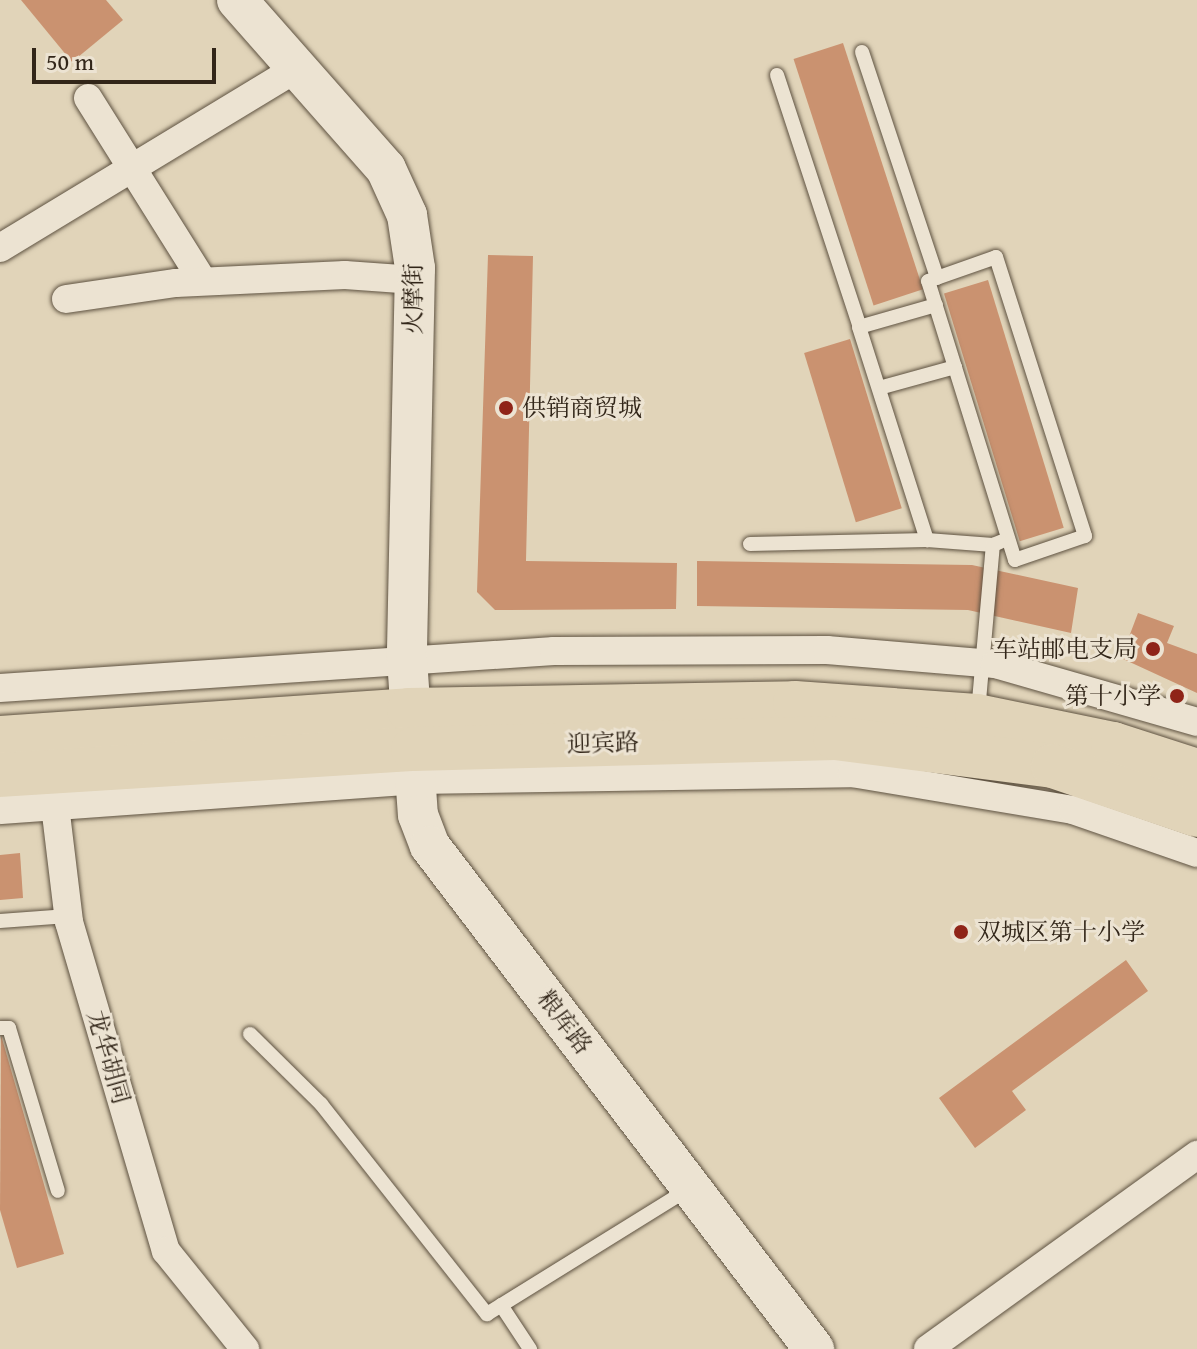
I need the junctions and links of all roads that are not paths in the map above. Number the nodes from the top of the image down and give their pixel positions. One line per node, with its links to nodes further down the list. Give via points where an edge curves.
1 (237, 0): 3 (street, 火摩街)
2 (862, 52): 8 (lane)
3 (297, 68): 6 (street); 9 (street, 火摩街, via 386,169 407,215)
4 (777, 75): 13 (lane)
5 (88, 98): 6 (street)
6 (134, 168): 7 (street); 10 (street)
7 (0, 248)
8 (937, 278): 12 (lane, via 928,281); 16 (lane, via 996,257 1085,536 1015,560)
9 (415, 280): 10 (street, via 345,275); 20 (street, 火摩街)
10 (203, 281): 11 (street)
11 (66, 299)
12 (936, 305): 13 (lane); 14 (lane)
13 (860, 328): 15 (lane)
14 (955, 367): 15 (lane); 16 (lane)
15 (879, 388): 17 (lane)
16 (1008, 539): 19 (lane)
17 (927, 540): 18 (lane); 19 (lane)
18 (750, 544)
19 (993, 545): 21 (lane)
20 (407, 659): 21 (street, via 827,650); 22 (street); 26 (street, 粮库路)
21 (982, 662): 23 (lane); 24 (street, via 1074,681)
22 (0, 688)
23 (977, 716): 26 (main road, 迎宾路, via 795,703); 28 (main road, 迎宾路, via 1113,744)
24 (1197, 722)
25 (0, 738): 27 (main road, 迎宾路)
26 (412, 746): 27 (main road, 迎宾路); 27 (street); 31 (main road, 迎宾路, via 835,738 929,745 1053,766); 32 (street, via 852,773 1073,810); 38 (street, 粮库路, via 430,846)
27 (51, 771): 29 (main road, 迎宾路); 30 (street); 33 (street, 龙华胡同)
28 (1197, 771)
29 (0, 775)
30 (0, 810)
31 (1197, 815)
32 (1197, 853)
33 (68, 916): 34 (lane); 41 (street, 龙华胡同, via 166,1251)
34 (0, 921)
35 (0, 1028): 39 (lane, via 9,1028)
36 (250, 1034): 40 (lane, via 321,1104 487,1314)
37 (1197, 1155): 44 (street)
38 (691, 1188): 40 (lane); 43 (street, 粮库路)
39 (58, 1191)
40 (501, 1305): 42 (lane)
41 (245, 1349)
42 (530, 1349)
43 (814, 1349)
44 (928, 1349)

